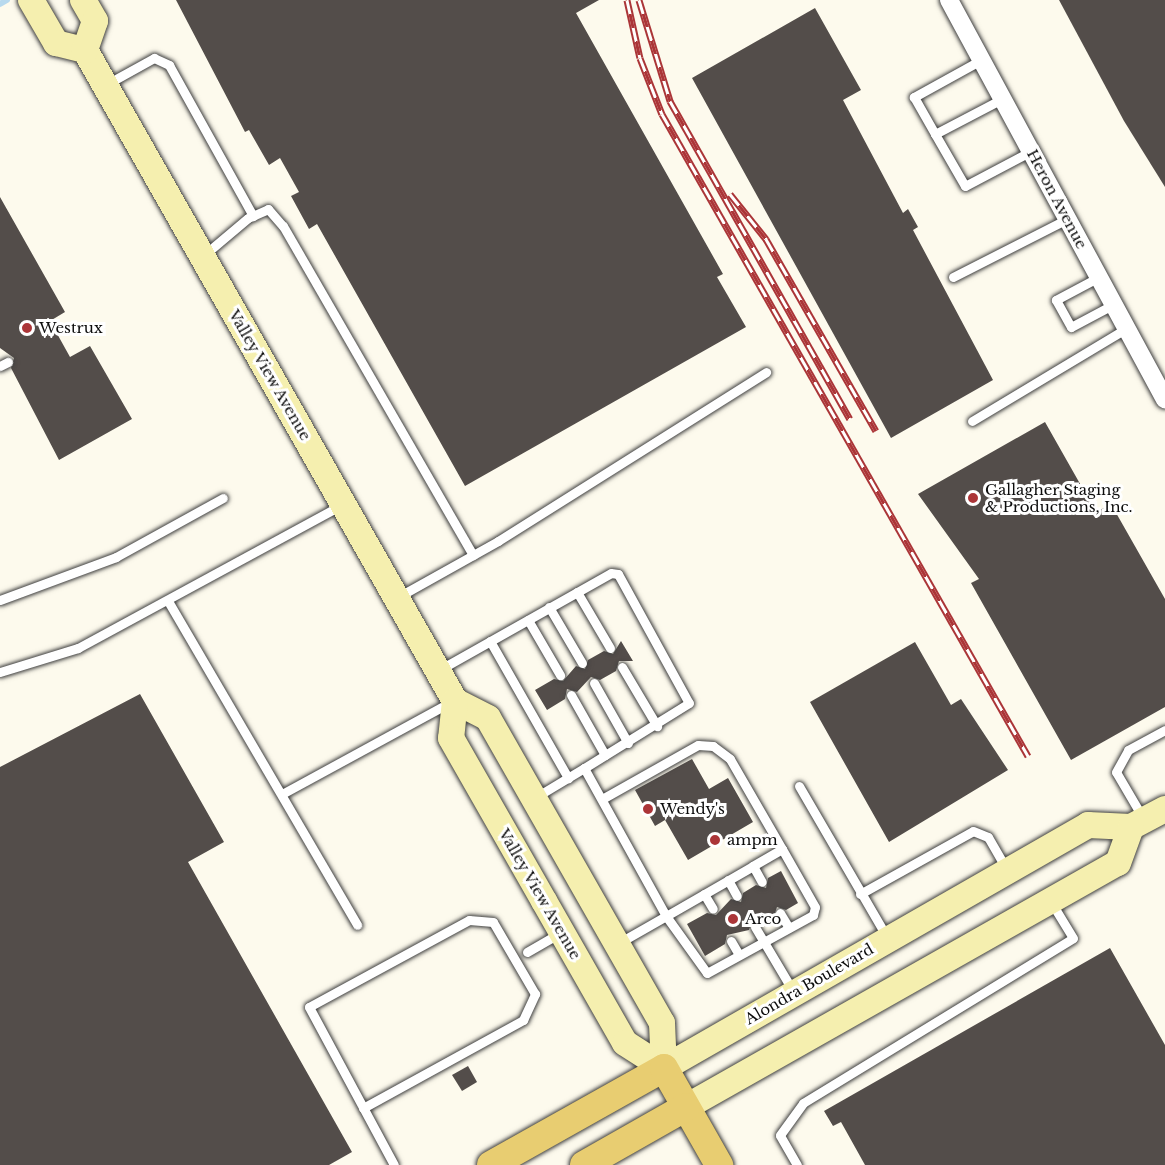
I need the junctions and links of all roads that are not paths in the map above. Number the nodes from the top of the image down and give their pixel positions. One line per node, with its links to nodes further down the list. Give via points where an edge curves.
1 (83, 0): 4 (main road, via 95,21)
2 (948, 0): 5 (street, Heron Avenue)
3 (32, 1): 4 (main road, via 56,43)
4 (85, 50): 6 (main road, Valley View Avenue)
5 (981, 60): 7 (street, Heron Avenue); 8 (lane, via 914,97)
6 (105, 86): 10 (lane, via 154,58 169,65); 12 (main road, Valley View Avenue)
7 (1002, 99): 8 (lane); 9 (street, Heron Avenue)
8 (935, 134): 9 (lane, via 965,186)
9 (1031, 152): 11 (street, Heron Avenue)
10 (253, 216): 12 (lane); 22 (lane, via 268,209 283,226)
11 (1067, 219): 13 (lane); 14 (street, Heron Avenue)
12 (202, 256): 21 (main road, Valley View Avenue)
13 (953, 277)
14 (1099, 277): 15 (street, Heron Avenue); 15 (lane, via 1056,300 1071,327)
15 (1114, 304): 16 (street, Heron Avenue)
16 (1127, 328): 18 (street, Heron Avenue); 19 (lane)
17 (766, 372): 22 (lane)
18 (1165, 399)
19 (972, 421)
20 (223, 498): 25 (lane, via 116,557)
21 (343, 504): 24 (main road, Valley View Avenue); 26 (lane)
22 (473, 555): 24 (lane)
23 (578, 592): 27 (lane); 30 (lane); 39 (lane, via 611,573 618,574 688,703)
24 (396, 598): 33 (main road, Valley View Avenue)
25 (0, 600)
26 (168, 601): 34 (lane, via 78,648); 46 (lane)
27 (549, 608): 28 (lane); 31 (lane)
28 (528, 620): 29 (lane); 35 (lane)
29 (490, 641): 33 (lane); 44 (lane)
30 (610, 648)
31 (582, 663)
32 (622, 667): 39 (lane)
33 (437, 671): 38 (main road, Valley View Avenue)
34 (0, 672)
35 (560, 675)
36 (594, 683): 41 (lane)
37 (572, 695): 42 (lane)
38 (454, 701): 46 (lane); 47 (main road, Valley View Avenue, via 488,718); 73 (main road, Valley View Avenue, via 452,738 625,1043)
39 (657, 726): 41 (lane)
40 (1165, 730): 49 (lane, via 1128,750 1116,772)
41 (628, 743): 42 (lane)
42 (605, 755): 43 (lane)
43 (584, 768): 44 (lane); 48 (lane)
44 (568, 778): 47 (lane)
45 (799, 786): 56 (lane)
46 (282, 794): 62 (lane)
47 (533, 798): 69 (main road, Valley View Avenue)
48 (602, 799): 50 (lane, via 698,745 713,746 730,759); 61 (lane)
49 (1147, 819): 52 (main road, Alondra Boulevard, via 1088,825); 58 (main road, via 1118,863)
50 (782, 849): 51 (lane); 64 (lane, via 815,907 813,915)
51 (753, 866): 53 (lane); 54 (lane)
52 (1007, 870): 56 (lane, via 988,837 974,831); 66 (main road, Alondra Boulevard)
53 (729, 880): 55 (lane); 57 (lane)
54 (762, 882)
55 (704, 894): 59 (lane); 61 (lane)
56 (860, 894): 66 (lane)
57 (737, 896)
58 (1050, 900): 74 (main road); 80 (lane, via 1073,938 803,1103 780,1135)
59 (713, 909)
60 (780, 913): 64 (lane)
61 (666, 916): 69 (lane); 71 (lane, via 700,970 707,973)
62 (357, 925)
63 (755, 927): 68 (lane)
64 (789, 928): 68 (lane)
65 (555, 936): 70 (lane)
66 (888, 939): 72 (main road, Alondra Boulevard)
67 (731, 941): 71 (lane)
68 (764, 942): 71 (lane); 72 (lane)
69 (617, 944): 73 (main road, Valley View Avenue, via 662,1023)
70 (527, 952)
71 (739, 955)
72 (794, 993): 73 (main road, Alondra Boulevard)
73 (664, 1068): 74 (main road, Valley View Avenue); 77 (main road, Alondra Boulevard)
74 (686, 1107): 78 (main road); 79 (main road, Valley View Avenue)
75 (363, 1108): 75 (lane, via 523,1020 535,994 493,922 469,920 309,1007); 76 (lane)
76 (389, 1163)
77 (491, 1165)
78 (584, 1165)
79 (719, 1165)
80 (797, 1165)

